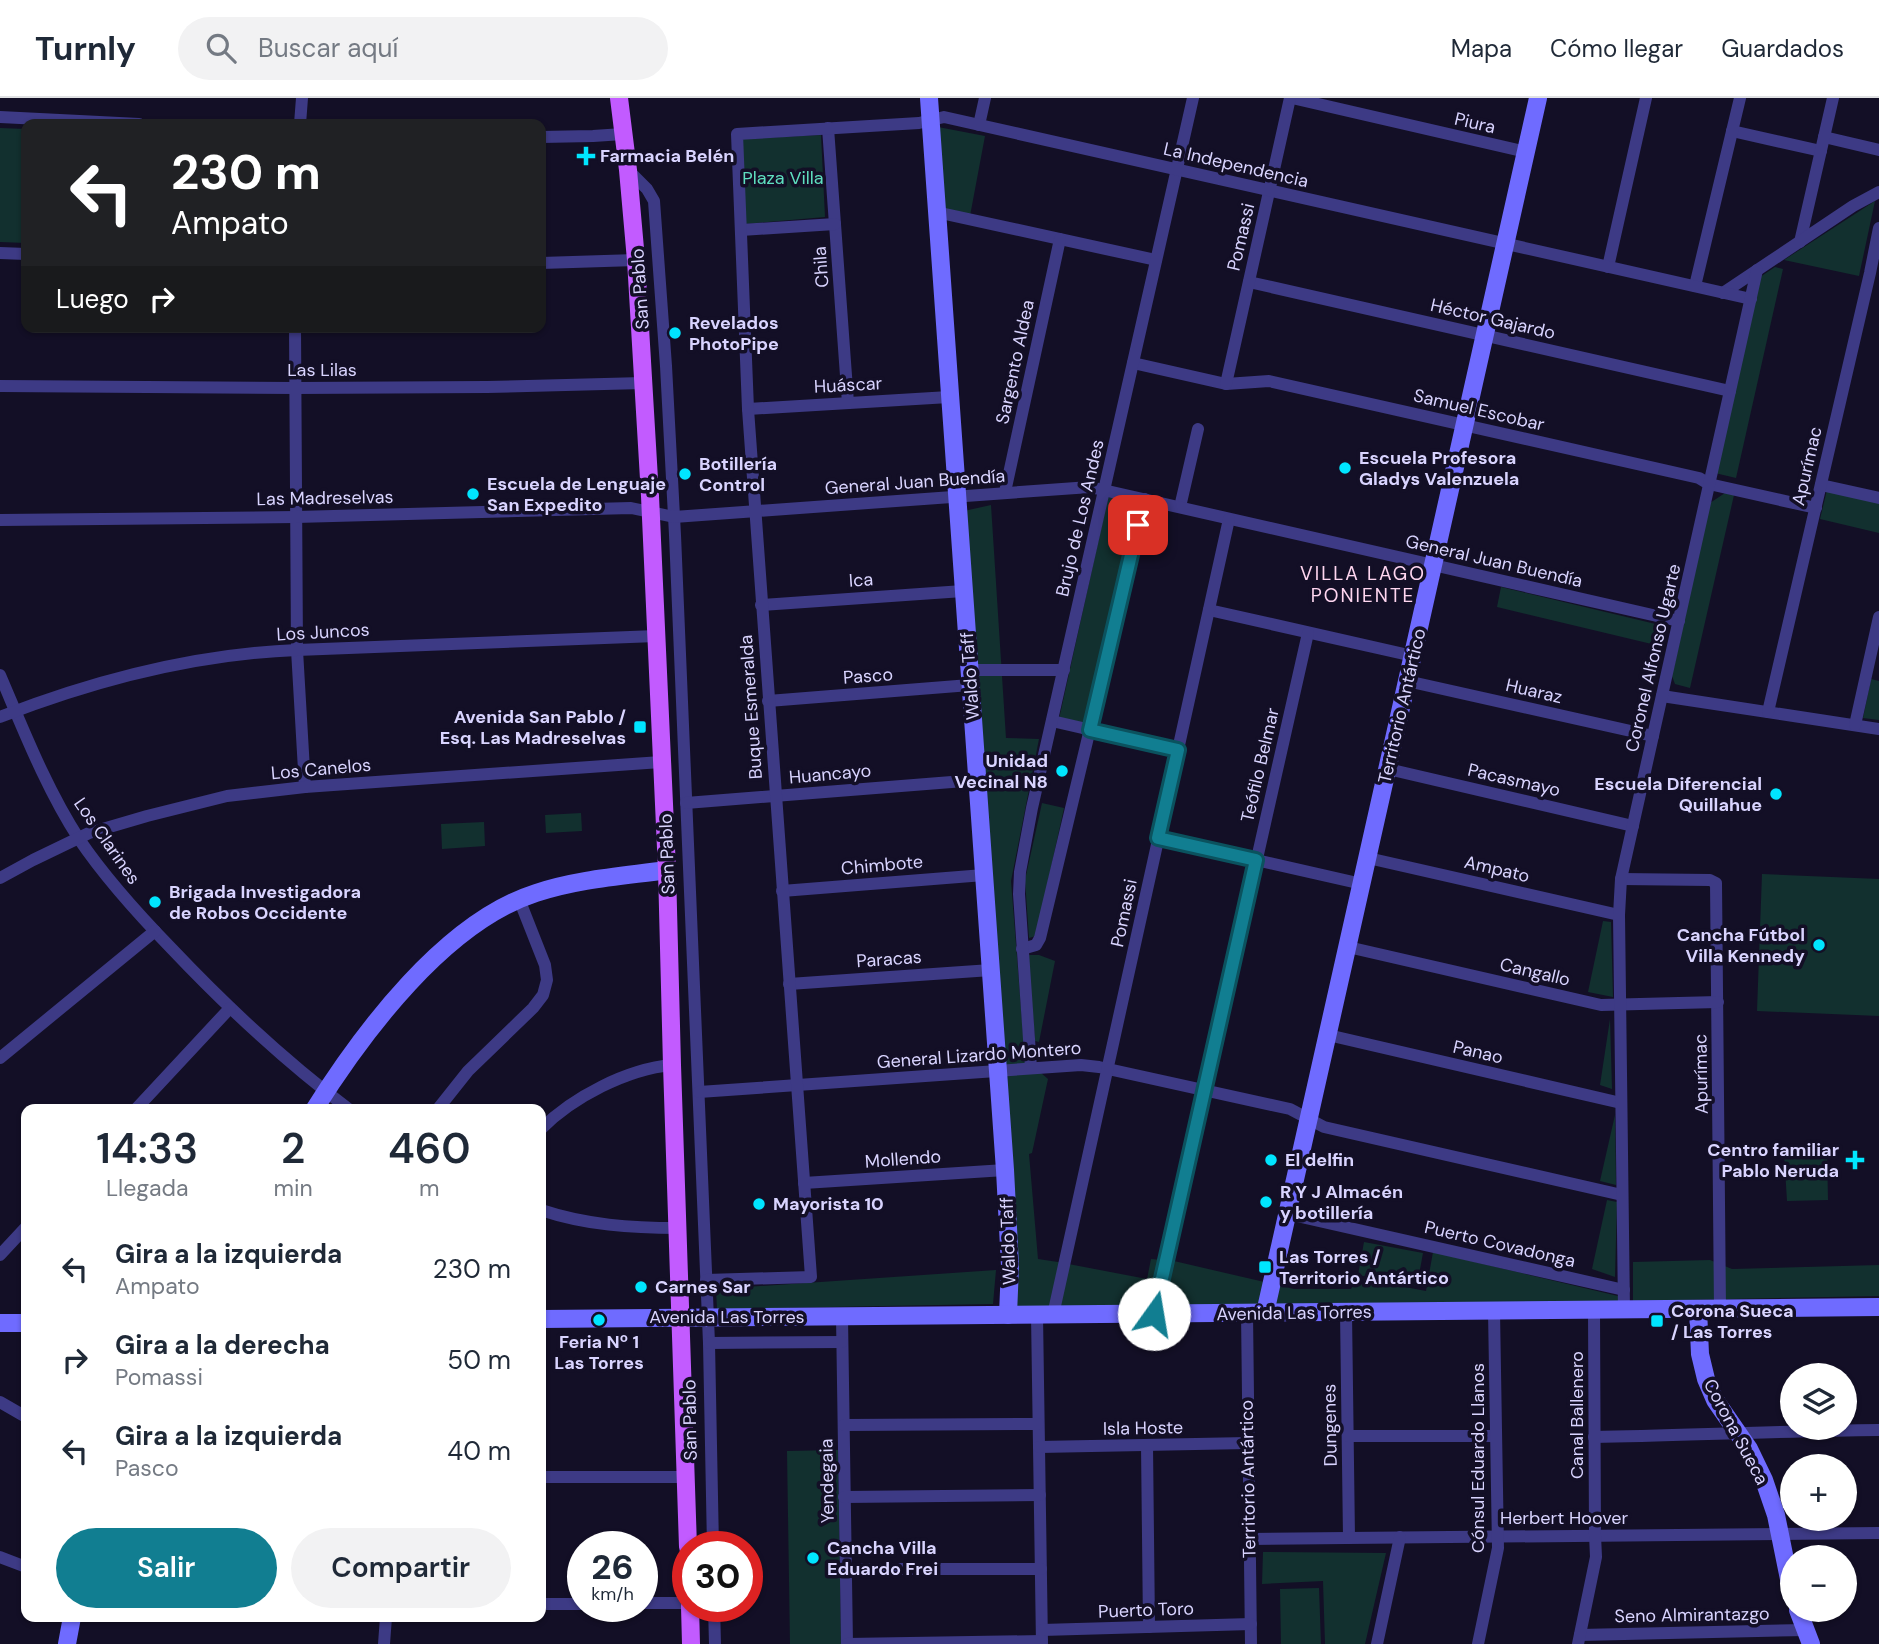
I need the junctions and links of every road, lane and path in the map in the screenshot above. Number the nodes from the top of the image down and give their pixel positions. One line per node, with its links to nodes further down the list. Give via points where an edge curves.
1 (302, 98): 13 (street)
2 (619, 98): 18 (main road, San Pablo)
3 (929, 98): 14 (street, Waldo Taff)
4 (985, 98): 15 (street)
5 (1194, 98): 25 (street, Brujo de Los Andes)
6 (1291, 98): 24 (street, Piura); 27 (street, Pomassi)
7 (1538, 98): 24 (street, Territorio Antártico)
8 (1646, 98): 41 (street)
9 (1740, 98): 17 (street)
10 (1833, 98): 21 (street)
11 (0, 117): 12 (street)
12 (30, 119)
13 (300, 119)
14 (931, 120): 15 (street, La Independencia, via 944,117); 16 (street, La Independencia); 29 (street, Waldo Taff)
15 (979, 125): 25 (street, La Independencia)
16 (828, 128): 19 (street, La Independencia); 30 (street, Chila)
17 (1732, 131): 23 (street); 44 (street)
18 (623, 134): 20 (street); 26 (main road, San Pablo)
19 (737, 134): 32 (street, Buque Esmeralda)
20 (546, 137)
21 (1824, 137): 22 (street); 23 (street)
22 (1879, 150)
23 (1821, 151): 34 (street)
24 (1526, 152): 35 (street, Territorio Antártico)
25 (1177, 169): 27 (street, La Independencia); 39 (street, Brujo de Los Andes)
26 (628, 170): 38 (main road, San Pablo); 72 (street, San Pablo, via 647,189 655,210)
27 (1270, 190): 35 (street, La Independencia); 43 (street, Pomassi)
28 (1879, 192): 34 (street)
29 (936, 212): 33 (street); 55 (street, Waldo Taff)
30 (835, 224): 32 (street); 56 (street, Chila)
31 (1879, 228): 61 (street, Apurímac)
32 (741, 230): 57 (street, Buque Esmeralda)
33 (1060, 239): 39 (street); 63 (street, Sargento Aldea)
34 (1800, 242): 42 (street)
35 (1506, 244): 41 (street, La Independencia); 48 (street, Territorio Antártico)
36 (0, 253): 37 (street)
37 (21, 254)
38 (636, 260): 40 (street); 50 (main road, San Pablo)
39 (1156, 260): 49 (street, Brujo de Los Andes)
40 (546, 263)
41 (1608, 267): 44 (street, La Independencia)
42 (1758, 270): 45 (street); 46 (street, Coronel Alfonso Ugarte)
43 (1249, 282): 48 (street, Héctor Gajardo); 51 (street, Pomassi)
44 (1695, 286): 45 (street, La Independencia)
45 (1723, 293): 46 (street, La Independencia)
46 (1751, 299): 54 (street, Coronel Alfonso Ugarte)
47 (295, 333): 53 (street)
48 (1485, 335): 54 (street, Héctor Gajardo); 58 (street, Territorio Antártico)
49 (1133, 363): 51 (street, Samuel Escobar); 62 (street, Brujo de Los Andes)
50 (643, 383): 53 (street, Las Lilas); 70 (main road, San Pablo)
51 (1226, 384): 58 (street, Samuel Escobar, via 1269,381)
52 (0, 386): 53 (street, Las Lilas)
53 (295, 388): 71 (street)
54 (1730, 391): 60 (street, Coronel Alfonso Ugarte)
55 (949, 397): 56 (street, Huáscar); 64 (street, Waldo Taff)
56 (848, 403): 57 (street, Huáscar)
57 (748, 409): 69 (street, Buque Esmeralda)
58 (1465, 425): 60 (street, Samuel Escobar); 75 (street, Territorio Antártico)
59 (1198, 429): 67 (street)
60 (1709, 484): 68 (street, Samuel Escobar); 80 (street, Coronel Alfonso Ugarte)
61 (1821, 485): 65 (street); 68 (street, Apurímac)
62 (1104, 490): 63 (street, General Juan Buendía, via 1079,487); 66 (street, General Juan Buendía); 85 (street, Brujo de Los Andes)
63 (1005, 492): 64 (street, General Juan Buendía)
64 (957, 496): 69 (street, General Juan Buendía); 76 (street, Waldo Taff)
65 (1879, 498)
66 (1144, 499): 67 (street, General Juan Buendía); 97 (street)
67 (1180, 507): 73 (street, General Juan Buendía)
68 (1816, 508): 92 (street, Apurímac)
69 (755, 512): 72 (street, General Juan Buendía); 77 (street, Buque Esmeralda)
70 (651, 513): 71 (street, Las Madreselvas, via 631,508); 72 (street, General Juan Buendía); 82 (main road, San Pablo)
71 (296, 517): 74 (street, Las Madreselvas); 83 (street)
72 (674, 517): 105 (street, San Pablo)
73 (1230, 519): 75 (street, General Juan Buendía); 78 (street, Pomassi)
74 (0, 520)
75 (1433, 565): 80 (street, General Juan Buendía); 84 (street, Territorio Antártico)
76 (963, 591): 77 (street, Ica); 87 (street, Waldo Taff)
77 (761, 605): 90 (street, Buque Esmeralda)
78 (1209, 610): 81 (street); 99 (street, Pomassi)
79 (1879, 617): 95 (street)
80 (1679, 621): 89 (street, Coronel Alfonso Ugarte)
81 (1308, 633): 84 (street); 110 (street, Teófilo Belmar)
82 (656, 636): 83 (street, Los Juncos); 100 (main road, San Pablo)
83 (297, 650): 91 (street, Los Juncos, via 238,654 164,667); 103 (street)
84 (1413, 656): 88 (street, Territorio Antártico)
85 (1064, 670): 87 (street, Pasco); 94 (street, Brujo de Los Andes)
86 (0, 675): 91 (street, Los Clarines)
87 (970, 677): 90 (street, Pasco); 102 (street, Waldo Taff)
88 (1407, 681): 98 (street, Huaraz); 101 (street, Territorio Antártico)
89 (1662, 696): 92 (street); 98 (street, Coronel Alfonso Ugarte)
90 (768, 701): 104 (street, Buque Esmeralda)
91 (15, 711): 93 (street, Los Juncos); 107 (street, Los Clarines)
92 (1768, 712): 95 (street)
93 (0, 717)
94 (1052, 721): 97 (street); 121 (street, Brujo de Los Andes, via 1020,872)
95 (1856, 725): 96 (street)
96 (1879, 729)
97 (1090, 730): 99 (street); 121 (street, via 1040,938 1036,945)
98 (1653, 736): 106 (street, Coronel Alfonso Ugarte)
99 (1178, 750): 108 (street, Pomassi)
100 (661, 762): 103 (street, Los Canelos); 111 (main road, San Pablo)
101 (1388, 769): 106 (street, Pacasmayo); 109 (street, Territorio Antártico)
102 (977, 780): 104 (street, Huancayo); 112 (street, Waldo Taff)
103 (305, 787): 107 (street, Los Canelos, via 205,801)
104 (775, 796): 105 (street, Huancayo); 116 (street, Buque Esmeralda)
105 (686, 803): 136 (street, San Pablo)
106 (1633, 826): 114 (street, Coronel Alfonso Ugarte)
107 (78, 837): 113 (street, Los Canelos); 119 (street, Los Clarines)
108 (1158, 838): 110 (street); 131 (street, Pomassi)
109 (1368, 858): 115 (street, Territorio Antártico); 118 (street, Ampato)
110 (1256, 860): 115 (street); 134 (street, Teófilo Belmar)
111 (667, 870): 117 (street, via 564,886); 129 (main road, San Pablo)
112 (984, 875): 116 (street, Chimbote); 122 (street, Waldo Taff)
113 (0, 878)
114 (1621, 880): 118 (street, Coronel Alfonso Ugarte); 124 (street, Apurímac, via 1715,881)
115 (1362, 884): 120 (street, Territorio Antártico)
116 (782, 891): 123 (street, Buque Esmeralda)
117 (519, 899): 135 (street, via 476,925 422,970 385,1010); 141 (street, via 545,965 543,995)
118 (1619, 915): 125 (street, Coronel Alfonso Ugarte)
119 (155, 932): 126 (street, Los Clarines); 128 (street)
120 (1348, 947): 125 (street, Cangallo, via 1601,1005); 127 (street, Territorio Antártico)
121 (1022, 949): 130 (street, Brujo de Los Andes)
122 (991, 970): 123 (street, Paracas); 132 (street, Waldo Taff)
123 (789, 984): 133 (street, Buque Esmeralda)
124 (1718, 1002): 125 (street, Cangallo); 156 (street, Apurímac)
125 (1620, 1004): 137 (street, Coronel Alfonso Ugarte)
126 (230, 1008): 135 (street, Los Clarines); 138 (street)
127 (1328, 1035): 137 (street, Panao); 142 (street, Territorio Antártico)
128 (0, 1058)
129 (672, 1065): 143 (street, via 603,1087); 149 (main road, San Pablo)
130 (1031, 1068): 131 (street, General Lizardo Montero, via 1081,1065); 132 (street, General Lizardo Montero)
131 (1107, 1069): 134 (street, General Lizardo Montero); 165 (street, Pomassi)
132 (998, 1070): 133 (street, General Lizardo Montero); 144 (street, Waldo Taff)
133 (797, 1085): 136 (street, General Lizardo Montero); 145 (street, Buque Esmeralda)
134 (1205, 1090): 142 (street, General Lizardo Montero, via 1290,1109); 163 (street, Teófilo Belmar)
135 (325, 1091): 139 (street); 140 (street, Los Clarines)
136 (699, 1092): 152 (street, San Pablo)
137 (1621, 1103): 146 (street, Coronel Alfonso Ugarte)
138 (141, 1104)
139 (317, 1104)
140 (343, 1104)
141 (442, 1104)
142 (1309, 1119): 146 (street, General Lizardo Montero, via 1324,1128); 148 (street, Territorio Antártico)
143 (546, 1125)
144 (1005, 1170): 145 (street, Mollendo); 164 (street, Waldo Taff)
145 (804, 1183): 152 (street, Buque Esmeralda, via 811,1277)
146 (1622, 1195): 153 (street, Coronel Alfonso Ugarte)
147 (546, 1211): 149 (street, via 610,1225)
148 (1287, 1214): 153 (street, Puerto Covadonga); 162 (street, Territorio Antártico)
149 (679, 1228): 167 (main road, San Pablo)
150 (21, 1232): 151 (street)
151 (0, 1255)
152 (706, 1280): 168 (street, San Pablo)
153 (1624, 1290): 158 (street, Coronel Alfonso Ugarte)
154 (1879, 1307): 156 (street, Avenida Las Torres)
155 (1698, 1309): 156 (street, Avenida Las Torres); 158 (street, Avenida Las Torres); 179 (street, Corona Sueca, via 1706,1379)
156 (1720, 1309)
157 (1594, 1310): 158 (street, Avenida Las Torres); 159 (street, Avenida Las Torres); 182 (street, Canal Ballenero)
158 (1624, 1310)
159 (1494, 1311): 160 (street, Avenida Las Torres); 181 (street, Cónsul Eduardo Llanos)
160 (1346, 1312): 162 (street, Avenida Las Torres); 180 (street, Dungenes)
161 (1247, 1313): 162 (street, Avenida Las Torres); 163 (street, Avenida Las Torres); 183 (street, Territorio Antártico)
162 (1265, 1313)
163 (1154, 1314): 165 (street, Avenida Las Torres)
164 (1009, 1315): 165 (street, Avenida Las Torres); 166 (street, Avenida Las Torres)
165 (1045, 1315): 176 (street)
166 (842, 1317): 168 (street, Avenida Las Torres); 172 (street, Yendegaia)
167 (681, 1318): 168 (street, Avenida Las Torres); 169 (street, Avenida Las Torres); 187 (main road, San Pablo)
168 (707, 1318): 173 (street, San Pablo)
169 (546, 1319)
170 (21, 1323): 171 (street)
171 (0, 1324)
172 (842, 1342): 173 (street, Avenida Las Torres); 177 (street, Yendegaia)
173 (709, 1343): 191 (street, San Pablo)
174 (0, 1402): 175 (street)
175 (21, 1413)
176 (1038, 1424): 177 (street); 185 (street)
177 (844, 1425): 189 (street, Yendegaia)
178 (1879, 1430): 179 (street)
179 (1739, 1433): 182 (street); 193 (street, Corona Sueca, via 1764,1480)
180 (1348, 1436): 181 (street); 197 (street, Dungenes)
181 (1496, 1436): 195 (street, Cónsul Eduardo Llanos)
182 (1594, 1437): 194 (street, Canal Ballenero)
183 (1248, 1443): 184 (street, Isla Hoste); 198 (street, Territorio Antártico)
184 (1147, 1445): 185 (street, Isla Hoste); 211 (street)
185 (1039, 1447): 188 (street)
186 (546, 1477): 187 (street)
187 (686, 1477): 190 (main road, San Pablo)
188 (1040, 1495): 189 (street); 203 (street)
189 (845, 1497): 202 (street, Yendegaia)
190 (688, 1531)
191 (713, 1531)
192 (1879, 1533): 193 (street, Herbert Hoover)
193 (1780, 1534): 194 (street, Herbert Hoover); 199 (street, Corona Sueca)
194 (1595, 1535): 195 (street, Herbert Hoover); 214 (street, Canal Ballenero, via 1596,1557)
195 (1498, 1536): 196 (street, Herbert Hoover); 222 (street, Cónsul Eduardo Llanos)
196 (1400, 1537): 197 (street, Herbert Hoover); 221 (street)
197 (1349, 1538): 198 (street, Herbert Hoover)
198 (1249, 1539): 210 (street, Territorio Antártico)
199 (1782, 1545)
200 (0, 1557): 201 (street)
201 (21, 1565)
202 (845, 1569): 203 (street); 219 (street, Yendegaia)
203 (1041, 1569): 213 (street)
204 (546, 1604): 205 (street)
205 (567, 1604)
206 (71, 1622): 215 (street)
207 (386, 1622): 216 (street)
208 (690, 1622): 217 (main road)
209 (714, 1622): 218 (street)
210 (1251, 1624): 211 (street, Puerto Toro); 220 (street, Territorio Antártico)
211 (1149, 1627): 213 (street, Puerto Toro)
212 (1808, 1637): 214 (street, Seno Almirantazgo)
213 (1042, 1638): 219 (street, Puerto Toro)
214 (1579, 1639)
215 (67, 1644)
216 (384, 1644)
217 (691, 1644)
218 (715, 1644)
219 (847, 1644)
220 (1251, 1644)
221 (1377, 1644)
222 (1478, 1644)

